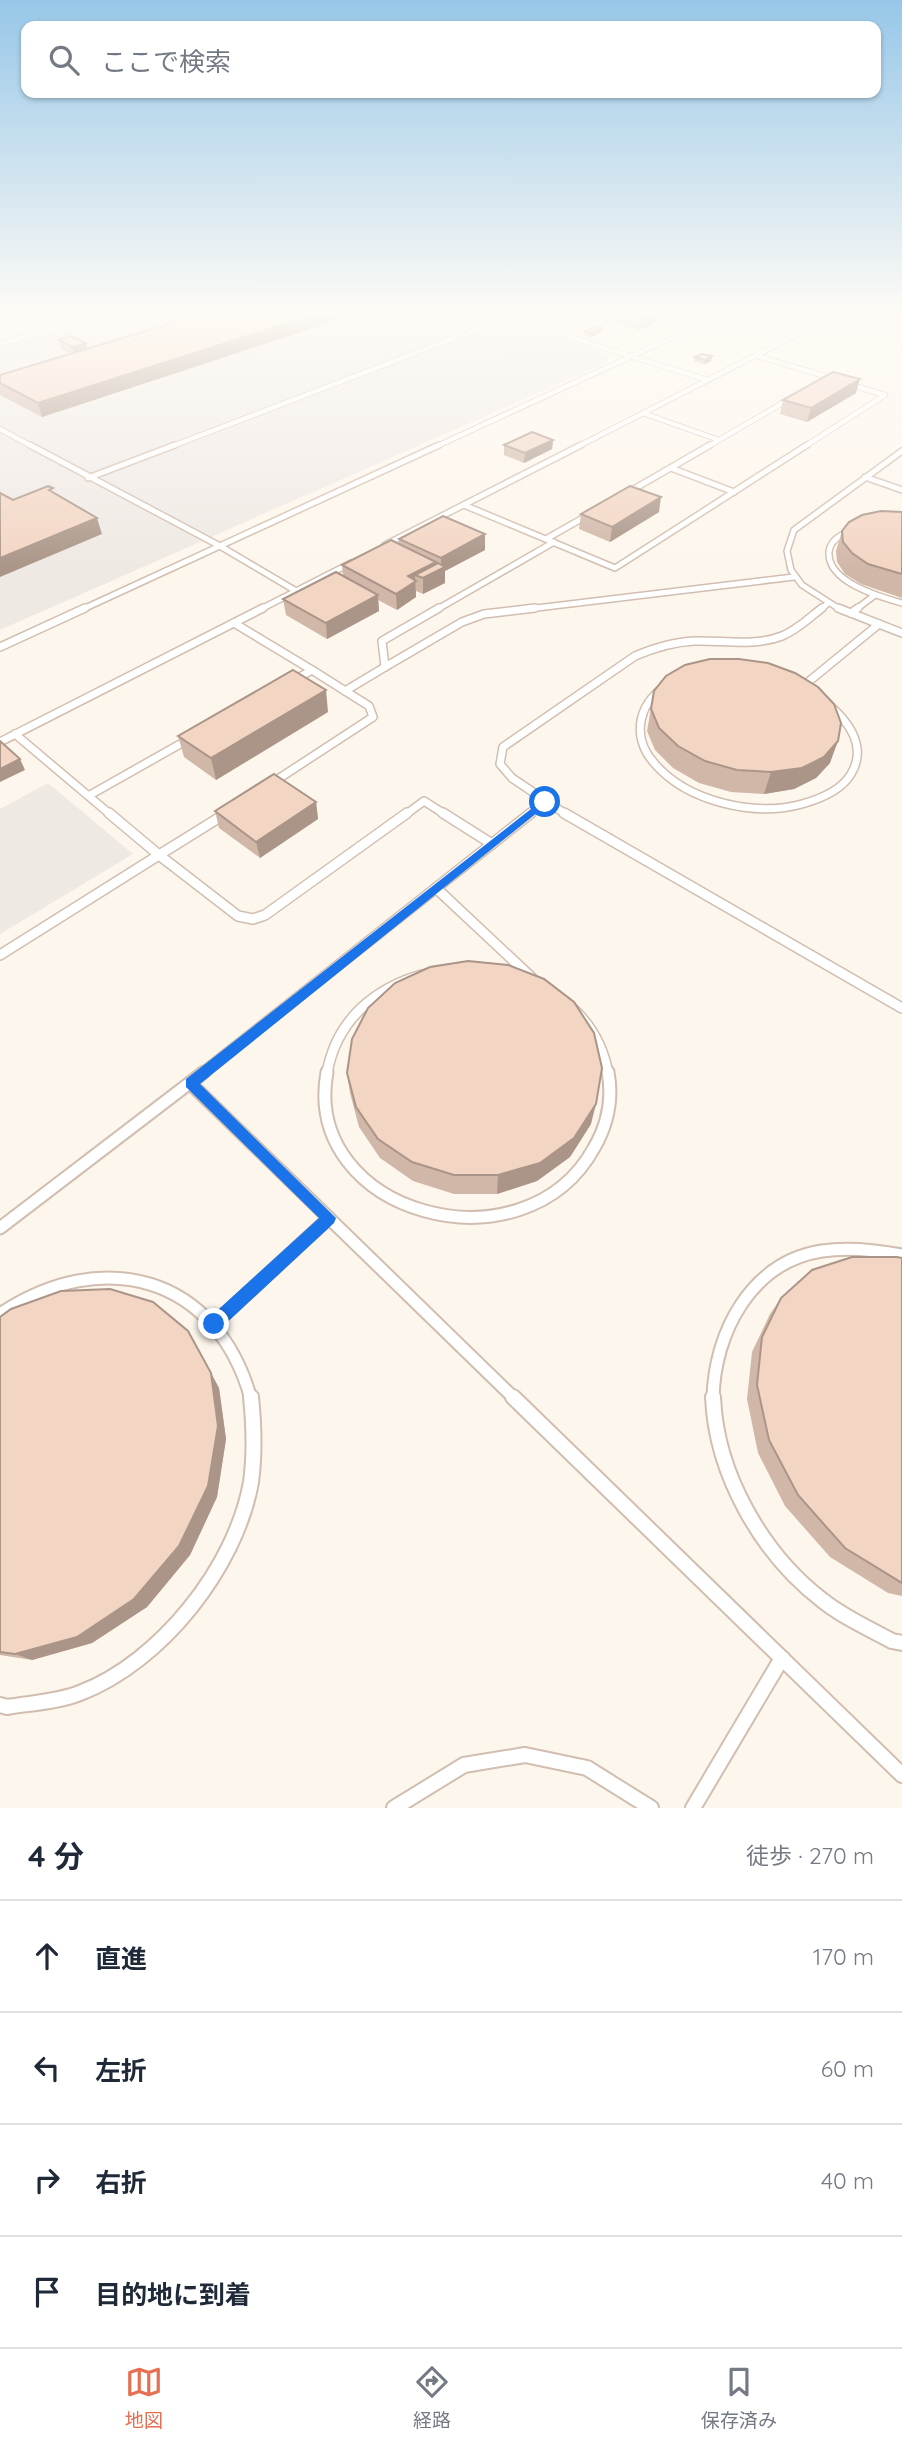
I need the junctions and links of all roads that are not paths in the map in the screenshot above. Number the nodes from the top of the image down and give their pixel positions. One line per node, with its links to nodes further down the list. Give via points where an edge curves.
1 (289, 400): 12 (lane)
2 (536, 400): 21 (lane)
3 (668, 400): 6 (lane)
4 (787, 400): 8 (lane)
5 (878, 400): 14 (lane)
6 (643, 413): 8 (lane); 16 (lane)
7 (0, 429): 12 (lane)
8 (716, 439): 10 (lane)
9 (902, 452): 11 (lane)
10 (671, 468): 14 (lane); 15 (lane)
11 (865, 477): 13 (lane); 24 (lane, via 794,530 786,543 786,560)
12 (88, 478): 21 (lane)
13 (902, 490)
14 (734, 492): 20 (lane, via 615,568)
15 (614, 500)
16 (464, 505): 19 (lane); 22 (lane)
17 (603, 507): 19 (lane)
18 (861, 527): 26 (lane, via 831,544 828,556 851,584)
19 (546, 539): 20 (lane)
20 (554, 542): 34 (lane, via 382,641)
21 (220, 546): 25 (lane); 33 (lane)
22 (380, 548)
23 (356, 560): 25 (lane)
24 (794, 577): 28 (lane); 34 (lane, via 484,614)
25 (296, 591): 30 (lane)
26 (875, 595): 27 (lane); 29 (lane)
27 (902, 603)
28 (827, 604): 29 (lane); 44 (lane, via 794,631 778,637 757,642 684,642 647,650 503,747 500,764)
29 (851, 613): 31 (lane)
30 (234, 623): 35 (lane); 39 (lane)
31 (879, 624): 32 (lane); 37 (lane)
32 (902, 633)
33 (0, 647)
34 (385, 667): 38 (lane)
35 (312, 670): 36 (lane); 38 (lane)
36 (288, 683)
37 (801, 688): 37 (lane, via 842,716 856,737 859,758 850,778 831,794 802,805 730,804 695,792 666,775 647,754 638,733 640,713 652,695 699,674 762,676)
38 (345, 691): 42 (lane, via 369,706 373,717)
39 (15, 734): 41 (lane); 43 (lane)
40 (195, 736): 43 (lane)
41 (0, 742)
42 (262, 789)
43 (90, 794): 47 (lane)
44 (545, 802): 46 (lane); 51 (lane)
45 (228, 811): 47 (lane)
46 (492, 844): 47 (lane, via 424,801 265,915 253,919 238,916); 48 (lane)
47 (159, 855): 49 (lane)
48 (436, 888): 50 (lane); 52 (lane)
49 (0, 955)
50 (540, 986): 50 (lane, via 570,1006 593,1032 608,1064 612,1099 605,1134 586,1167 556,1194 517,1212 467,1219 417,1211 374,1189 342,1156 325,1117 324,1077 336,1040 360,1009 394,985 432,972 469,968 506,973)
51 (902, 1009)
52 (190, 1083): 53 (lane); 54 (lane)
53 (329, 1218): 57 (lane); 59 (lane)
54 (0, 1228)
55 (902, 1255): 58 (lane, via 853,1247 809,1252 766,1273 734,1310 716,1359 715,1419 733,1484 771,1548 825,1603)
56 (0, 1314): 57 (lane, via 66,1284 114,1278 159,1286 198,1306)
57 (214, 1324): 60 (lane, via 228,1339 249,1383 256,1436 249,1495 226,1556 188,1614 137,1662 77,1694)
58 (902, 1643)
59 (782, 1658): 61 (lane); 64 (lane)
60 (0, 1706)
61 (902, 1775)
62 (394, 1808): 63 (lane, via 464,1765 525,1755 587,1768)
63 (651, 1808)
64 (693, 1808)

